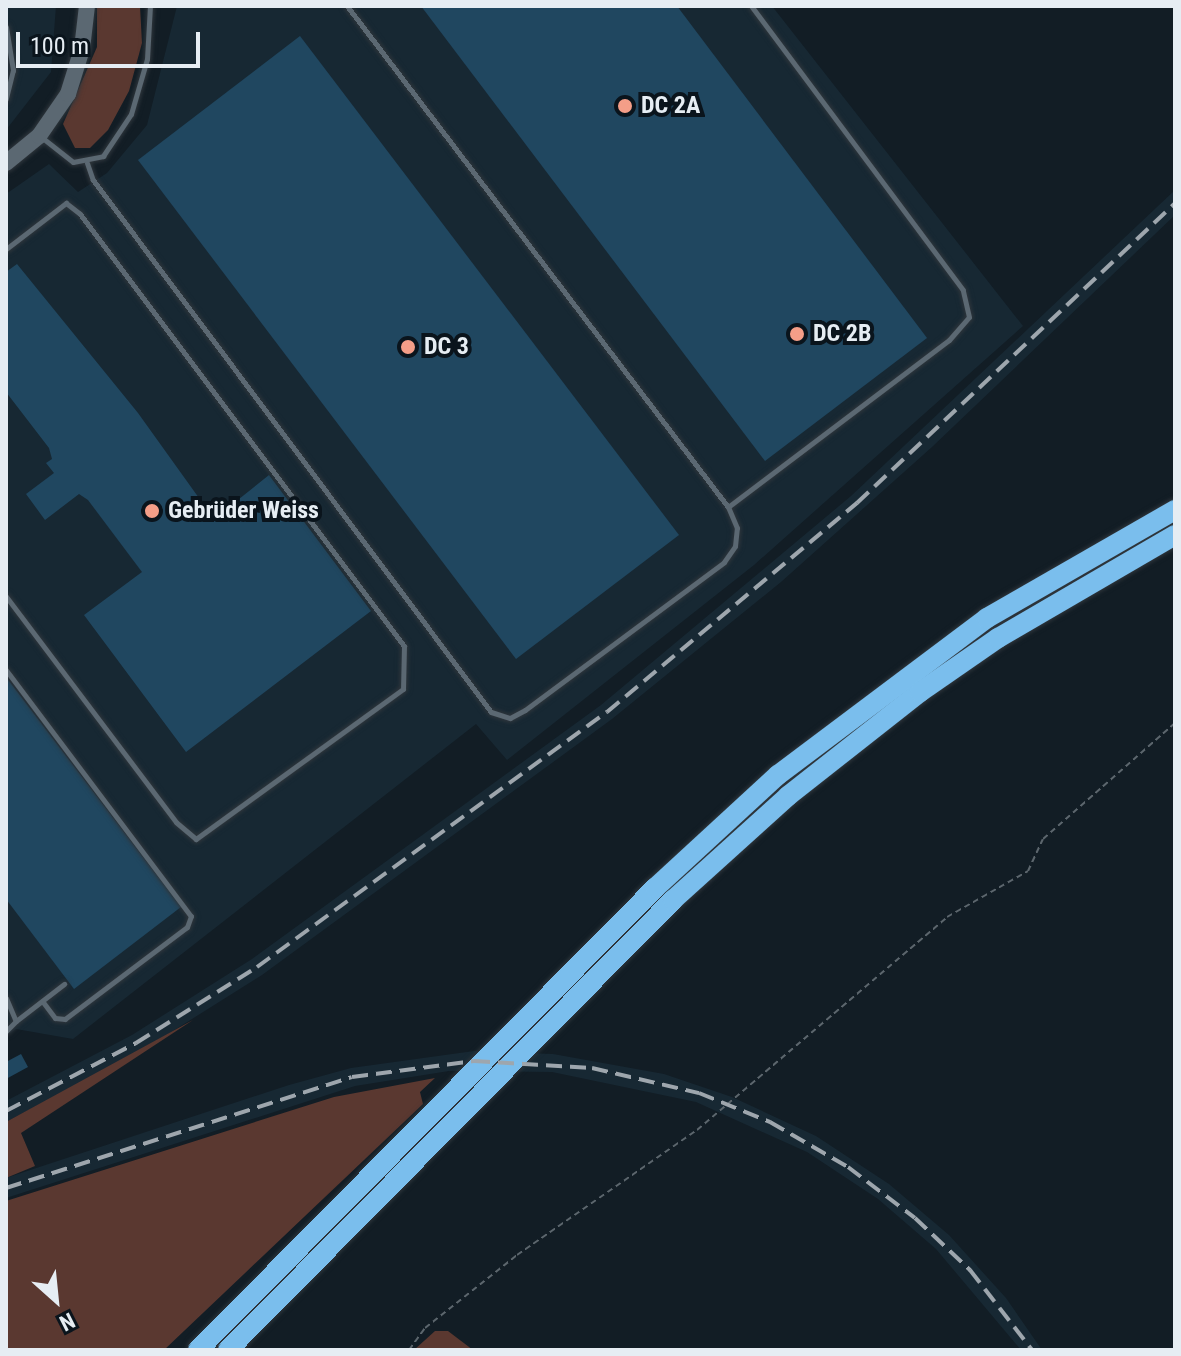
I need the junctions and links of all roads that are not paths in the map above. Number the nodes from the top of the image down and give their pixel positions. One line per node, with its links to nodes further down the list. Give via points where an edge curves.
1 (87, 6): 7 (main road, via 76,73)
2 (150, 6): 9 (lane, via 147,59 131,114 103,156)
3 (347, 6): 11 (lane)
4 (751, 6): 11 (lane, via 963,290 969,317 949,340)
5 (6, 27): 6 (lane, via 13,70)
6 (6, 99)
7 (39, 136): 8 (main road); 9 (lane, via 73,162)
8 (6, 163)
9 (87, 163): 11 (lane, via 93,180 499,717 525,710 724,562 735,546 737,528)
10 (6, 249): 14 (lane, via 66,203 80,214 404,646 403,689 196,839 176,822)
11 (728, 507)
12 (1175, 510): 21 (highway, via 987,618 778,775 655,888)
13 (1175, 535): 22 (highway, via 1074,590 959,665 767,814 673,900)
14 (6, 596)
15 (6, 670): 18 (lane, via 191,916 187,927 65,1019 55,1018)
16 (64, 984): 18 (lane)
17 (6, 998): 19 (lane)
18 (42, 1001): 19 (lane)
19 (16, 1021): 20 (lane)
20 (6, 1031)
21 (198, 1350)
22 (228, 1350)

